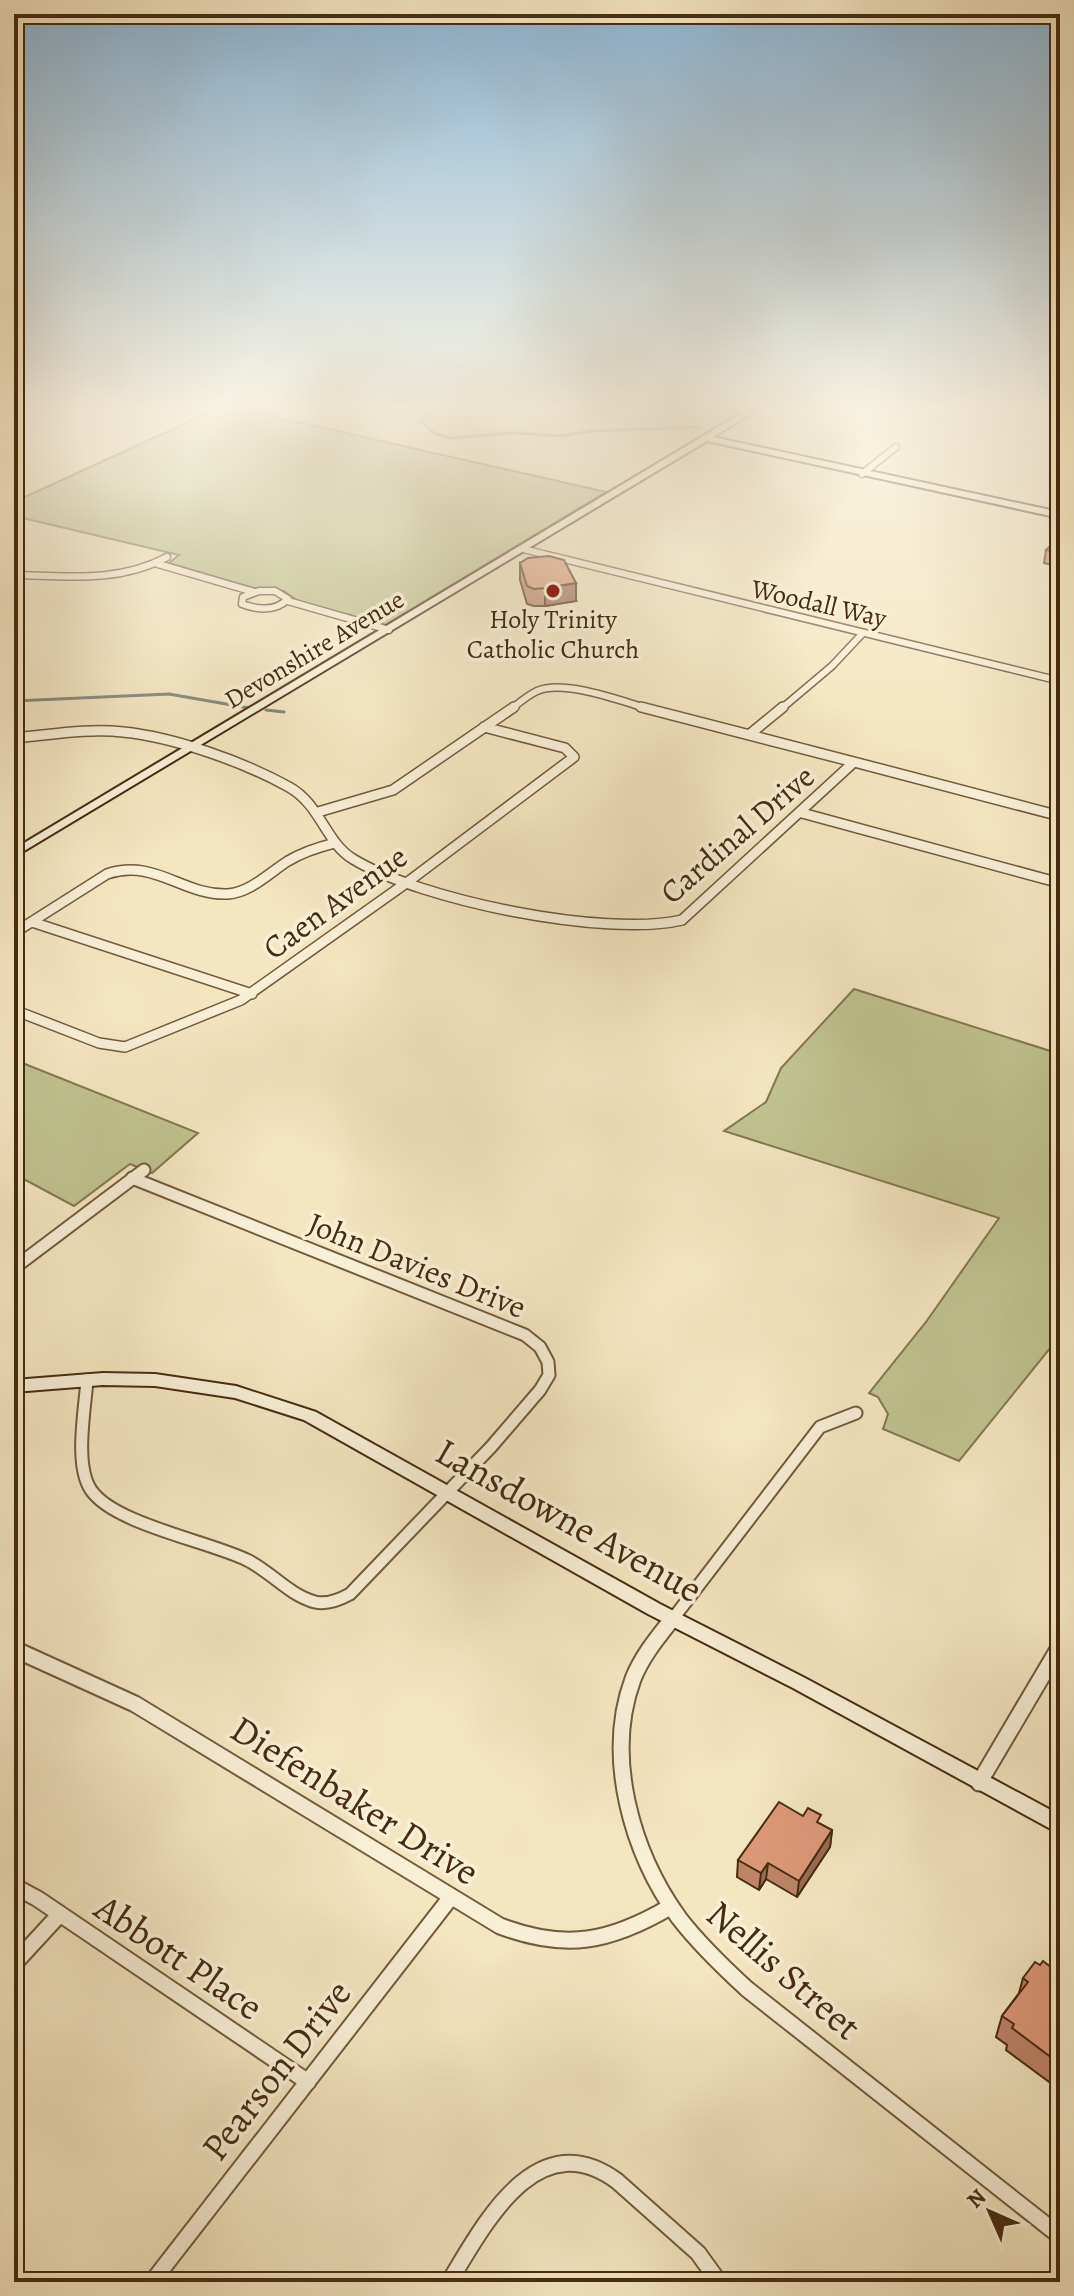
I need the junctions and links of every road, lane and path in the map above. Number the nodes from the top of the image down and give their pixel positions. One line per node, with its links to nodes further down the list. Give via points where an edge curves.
1 (582, 513): 2 (main road, Devonshire Avenue)
2 (523, 549): 8 (main road, Devonshire Avenue); 9 (street, Woodall Way)
3 (167, 557): 4 (street)
4 (158, 564): 5 (street, via 123,575); 6 (street)
5 (14, 575)
6 (254, 592): 7 (street, via 275,591); 7 (street, via 241,600 245,607 267,610)
7 (288, 601): 8 (street)
8 (389, 630): 14 (main road, Devonshire Avenue)
9 (862, 634): 10 (street, Woodall Way); 12 (street)
10 (1060, 681)
11 (484, 727): 12 (street, Cardinal Drive, via 536,691 558,687); 16 (street, Cardinal Drive, via 388,793); 21 (street, Caen Avenue, via 565,748 574,758)
12 (749, 735): 15 (street, Cardinal Drive)
13 (14, 738): 14 (street, Cardinal Drive, via 121,732)
14 (190, 750): 16 (street, Cardinal Drive, via 279,782); 20 (main road, Devonshire Avenue)
15 (854, 762): 17 (street, Cardinal Drive); 18 (street)
16 (318, 812): 19 (street, Cardinal Drive)
17 (802, 813): 21 (street, Cardinal Drive, via 682,920 665,925 526,914); 22 (street)
18 (1060, 816)
19 (335, 843): 21 (street, Cardinal Drive, via 355,860); 23 (street, Caen Avenue, via 304,852 230,894 122,868)
20 (14, 854)
21 (409, 881): 25 (street, Caen Avenue)
22 (1060, 883)
23 (32, 922): 24 (street, Caen Avenue); 25 (street)
24 (14, 933)
25 (252, 994): 26 (street, Caen Avenue, via 125,1047 99,1043)
26 (14, 1010)
27 (144, 1170): 28 (street)
28 (132, 1178): 29 (street); 33 (street, John Davies Drive, via 505,1327 539,1346 548,1360 547,1381)
29 (14, 1268)
30 (87, 1380): 31 (main road, Lansdowne Avenue); 33 (main road, Lansdowne Avenue, via 191,1384 278,1404 346,1434); 33 (street, John Davies Drive, via 84,1471 99,1499 245,1559 313,1602 328,1603 350,1594)
31 (14, 1386)
32 (856, 1413): 34 (street, Nellis Street, via 820,1427)
33 (448, 1492): 34 (main road, Lansdowne Avenue)
34 (673, 1618): 37 (main road, Lansdowne Avenue); 41 (street, Nellis Street, via 634,1676 621,1742 633,1829)
35 (1060, 1646): 37 (street)
36 (14, 1649): 40 (street, Diefenbaker Drive, via 135,1704)
37 (979, 1783): 38 (main road, Lansdowne Avenue)
38 (1060, 1825)
39 (14, 1886): 42 (street, Abbott Place)
40 (451, 1897): 41 (street, Diefenbaker Drive, via 521,1936 554,1942 605,1938); 44 (street, Pearson Drive)
41 (670, 1907): 45 (street, Nellis Street, via 720,1966)
42 (60, 1914): 43 (street); 44 (street, Abbott Place)
43 (14, 1964)
44 (308, 2082): 46 (street, Pearson Drive)
45 (1060, 2236)
46 (152, 2282)
47 (449, 2282): 48 (street, via 512,2188 540,2169 567,2164 613,2179 707,2263)
48 (719, 2282)

